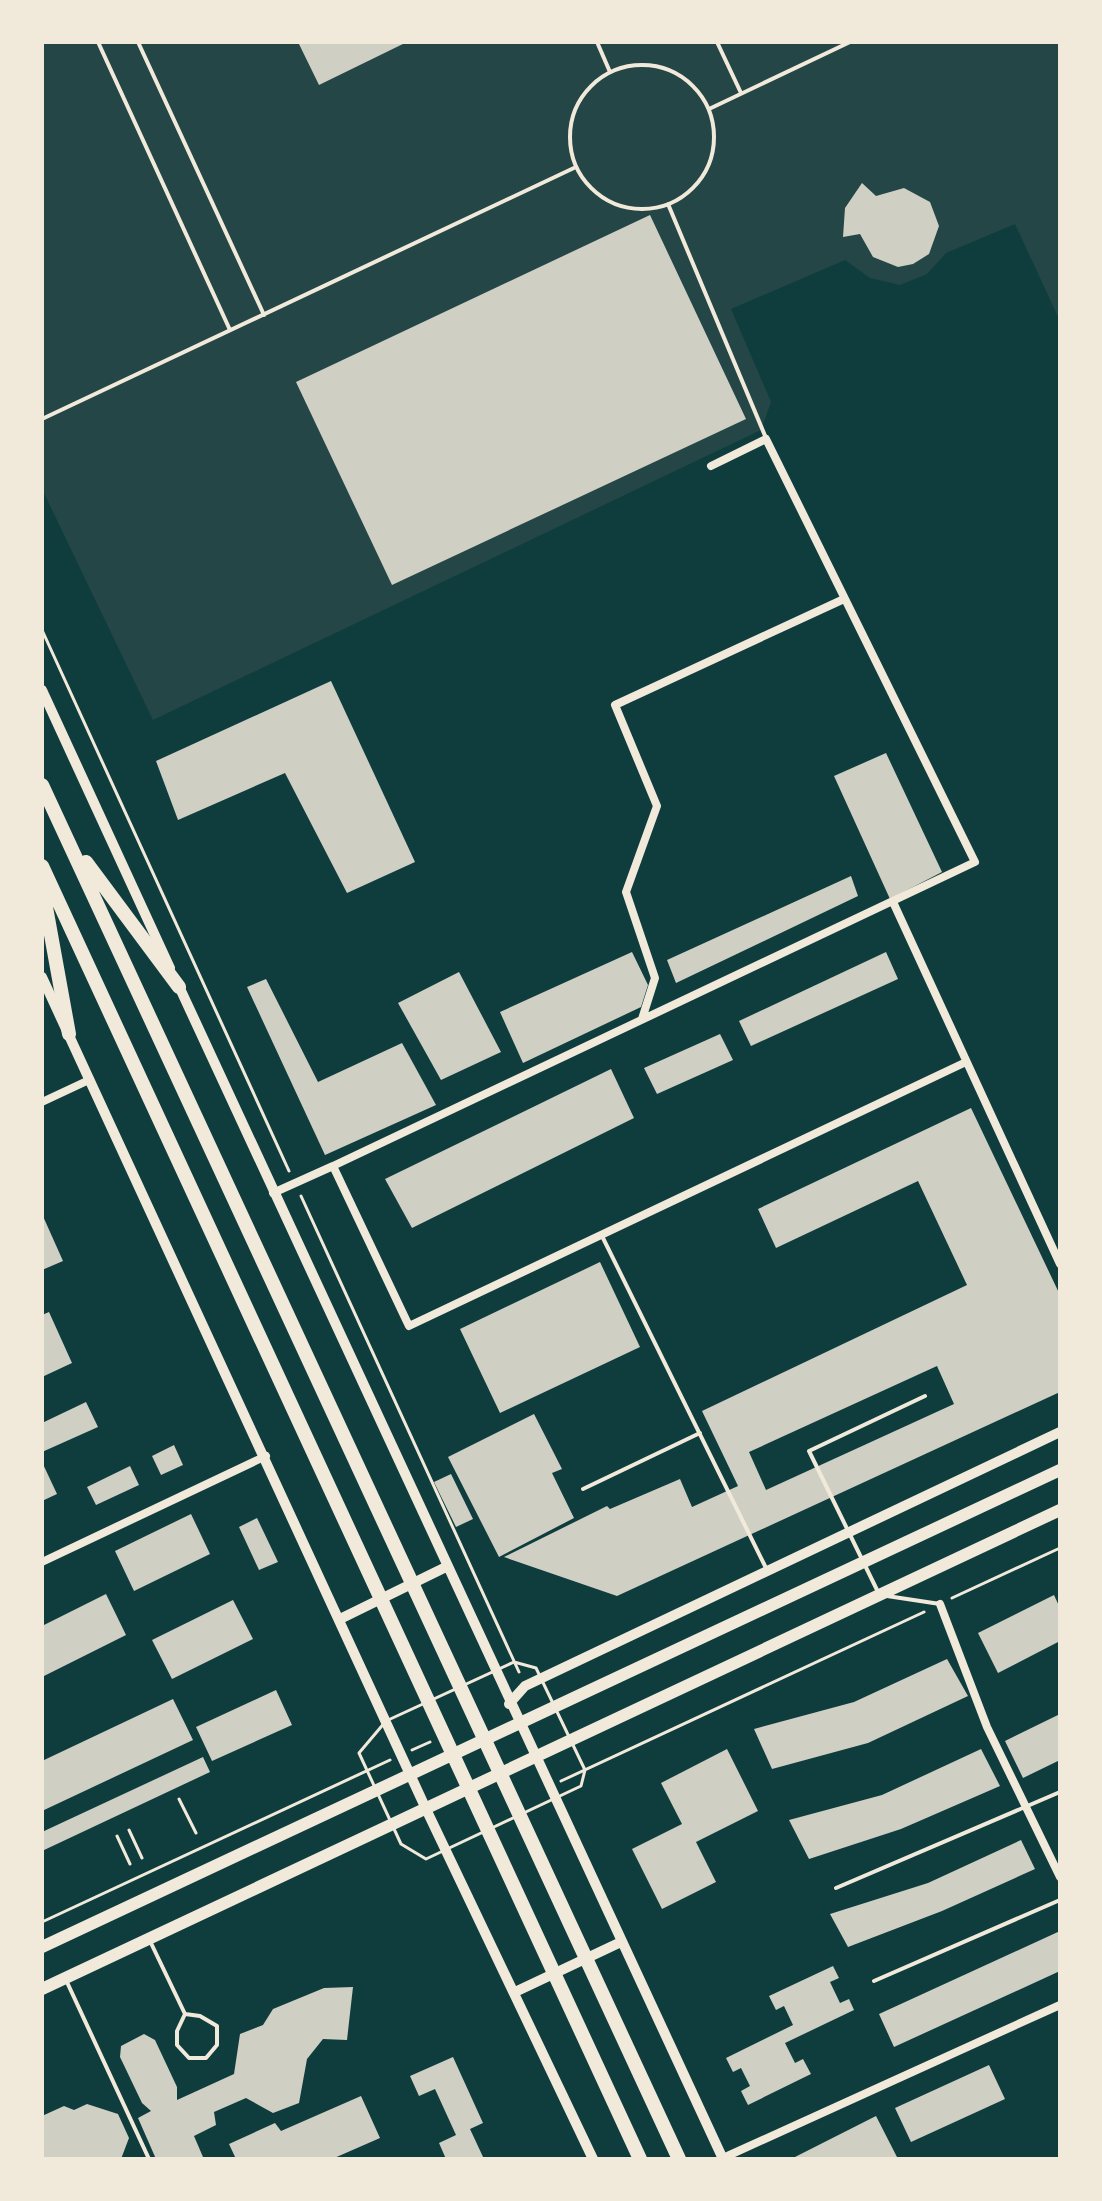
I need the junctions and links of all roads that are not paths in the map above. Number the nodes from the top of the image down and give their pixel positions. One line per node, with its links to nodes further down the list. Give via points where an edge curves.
1 (98, 42): 12 (lane)
2 (138, 42): 11 (lane)
3 (597, 42): 6 (lane)
4 (717, 42): 7 (lane)
5 (850, 42): 7 (lane)
6 (610, 72): 8 (lane, via 655,65 678,74); 9 (lane, via 591,85 575,109 569,133)
7 (741, 93): 8 (lane)
8 (709, 109): 10 (lane, via 713,150 705,171 688,192)
9 (576, 167): 10 (lane, via 595,192 611,202 648,208); 11 (lane)
10 (668, 204): 14 (lane)
11 (264, 315): 12 (lane)
12 (230, 330): 13 (lane)
13 (42, 419)
14 (766, 439): 15 (street); 16 (street)
15 (711, 466)
16 (844, 599): 22 (street, via 975,862); 25 (street, via 615,705 657,806 626,892 655,978)
17 (42, 690): 24 (street)
18 (42, 785): 19 (highway)
19 (69, 839): 24 (highway); 71 (highway)
20 (42, 866): 70 (highway)
21 (42, 885): 26 (highway)
22 (893, 902): 25 (street); 27 (street)
23 (42, 977): 26 (street)
24 (179, 987): 31 (street)
25 (642, 1019): 30 (street)
26 (69, 1034): 28 (street)
27 (966, 1062): 32 (street); 33 (street)
28 (89, 1080): 29 (street); 37 (street)
29 (42, 1102)
30 (333, 1166): 31 (street); 32 (street, via 409,1326)
31 (273, 1193): 44 (street)
32 (602, 1235): 36 (lane)
33 (1060, 1264)
34 (925, 1396): 41 (lane, via 809,1451)
35 (1060, 1432): 41 (street)
36 (700, 1433): 39 (lane); 45 (lane)
37 (266, 1456): 42 (street); 48 (street)
38 (1060, 1470): 43 (main road)
39 (583, 1489)
40 (1060, 1510): 46 (main road)
41 (849, 1532): 43 (lane); 45 (street)
42 (42, 1562)
43 (863, 1562): 46 (lane); 50 (main road)
44 (446, 1567): 48 (street); 49 (street)
45 (767, 1571): 49 (street, via 525,1686)
46 (879, 1594): 47 (lane); 51 (main road)
47 (940, 1604): 54 (street, via 987,1727)
48 (340, 1619): 52 (street)
49 (509, 1704): 50 (street)
50 (518, 1723): 51 (street); 52 (main road)
51 (535, 1760): 55 (main road); 60 (street)
52 (410, 1774): 55 (street); 61 (main road)
53 (1060, 1792): 54 (lane)
54 (1026, 1808): 56 (street); 57 (lane)
55 (426, 1809): 59 (main road); 65 (street)
56 (1060, 1877)
57 (836, 1888)
58 (1060, 1900): 63 (lane)
59 (149, 1939): 62 (main road); 67 (lane)
60 (621, 1942): 65 (street); 72 (street)
61 (42, 1947)
62 (65, 1978): 64 (main road); 68 (lane)
63 (874, 1981)
64 (42, 1989)
65 (515, 1992): 69 (street)
66 (1060, 2005): 72 (street)
67 (185, 2014): 67 (lane, via 177,2045 189,2058 206,2058 217,2045 217,2026)
68 (149, 2159)
69 (593, 2159)
70 (640, 2159)
71 (679, 2159)
72 (723, 2159)

